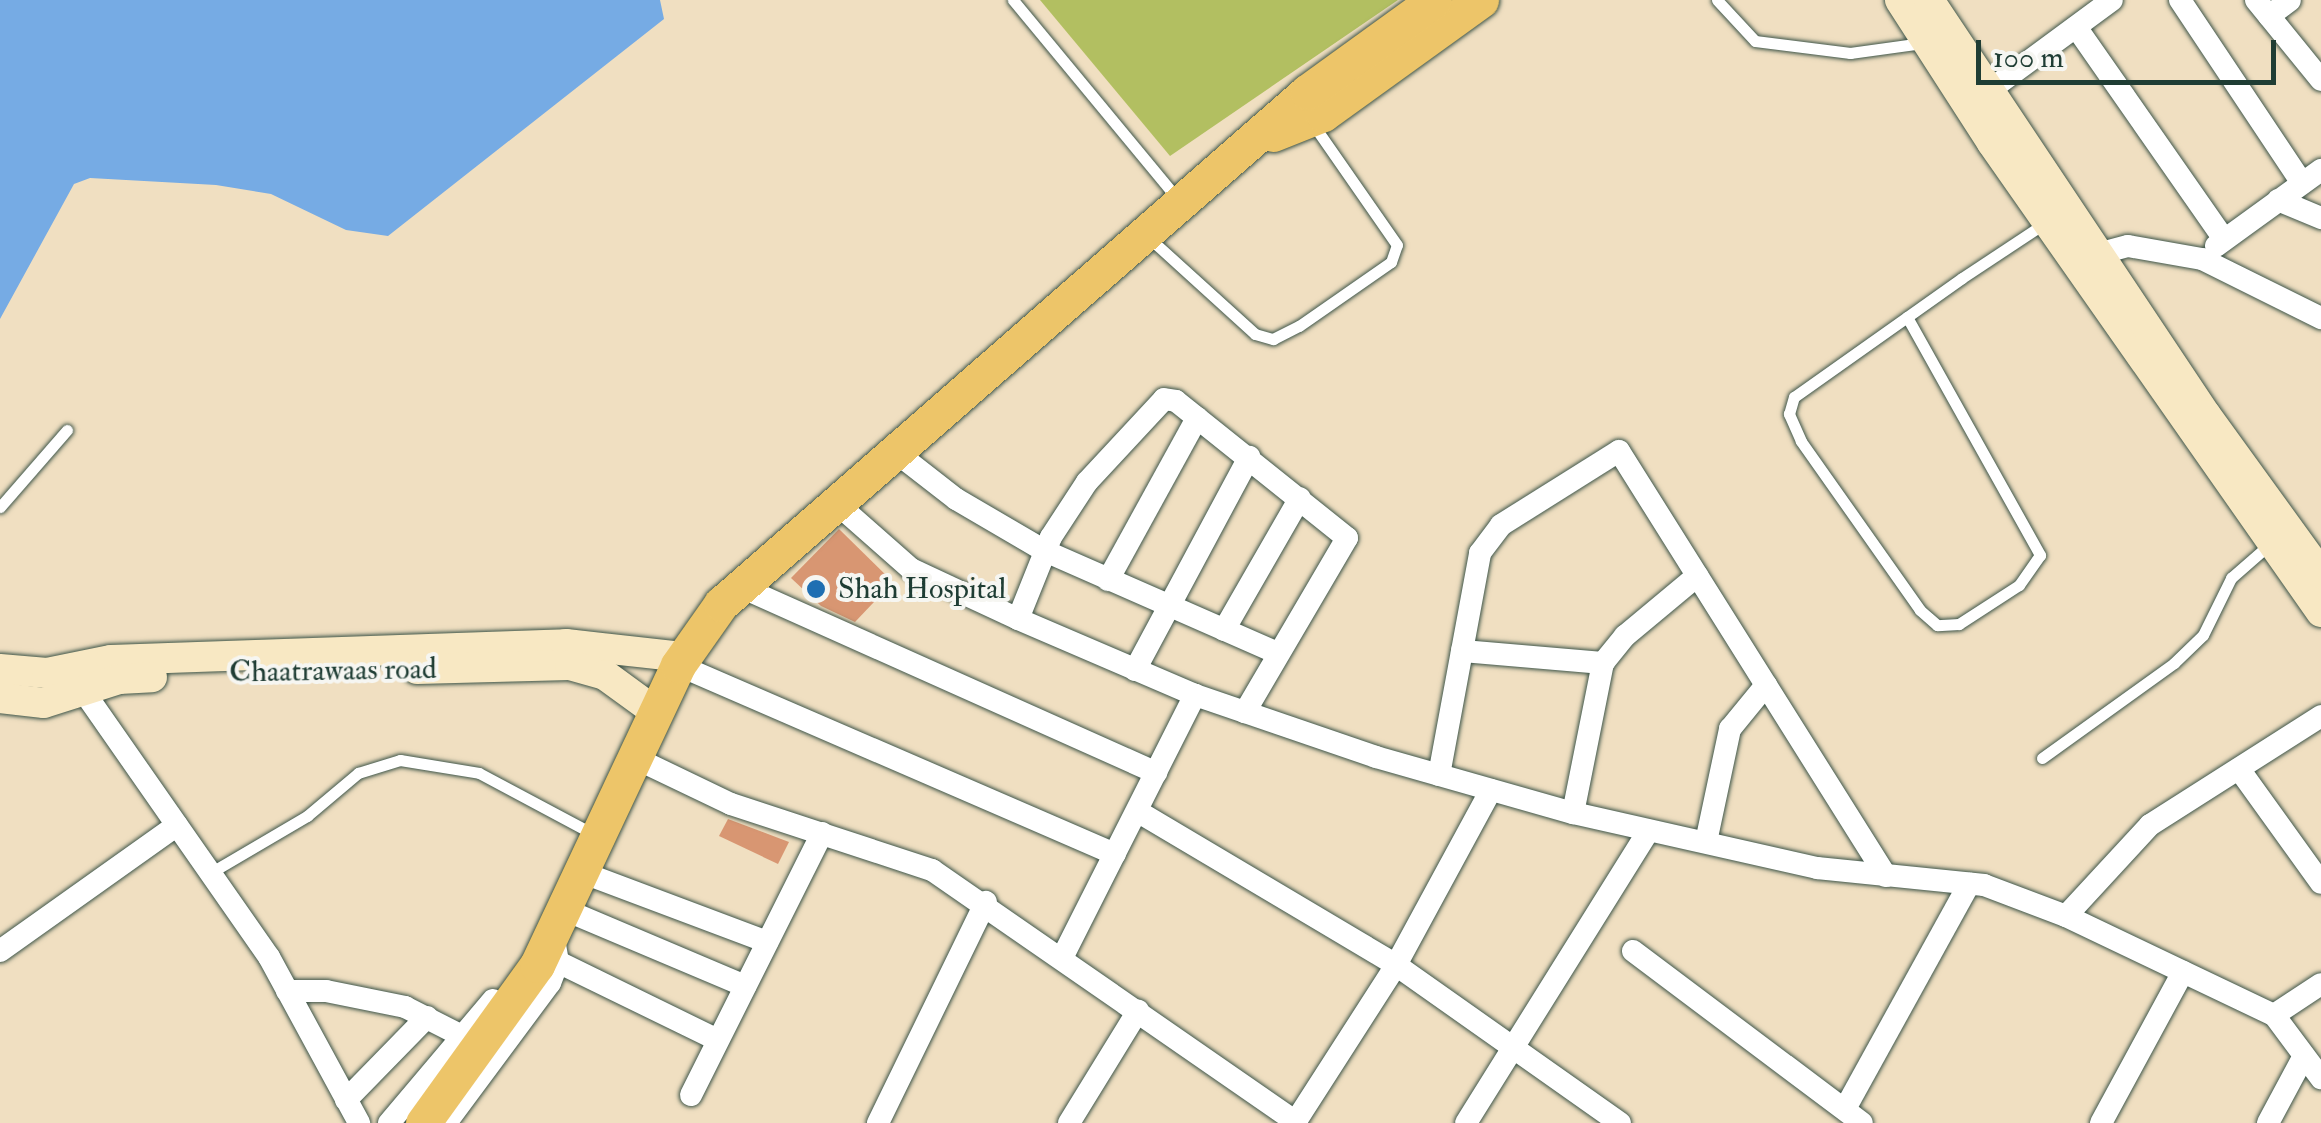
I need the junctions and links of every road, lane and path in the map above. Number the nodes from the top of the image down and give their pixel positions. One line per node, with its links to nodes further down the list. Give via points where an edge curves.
1 (1013, 0): 19 (lane)
2 (1434, 0): 16 (main road, via 1306,92)
3 (1481, 0): 15 (main road)
4 (1717, 0): 12 (lane, via 1755,40 1781,46 1883,52)
5 (1900, 0): 12 (street)
6 (1928, 0): 14 (street)
7 (2110, 0): 11 (street)
8 (2180, 0): 17 (street)
9 (2290, 0): 10 (street)
10 (2263, 8): 13 (street)
11 (2076, 27): 14 (street); 23 (street)
12 (1927, 41): 14 (street)
13 (2321, 80)
14 (1978, 98): 20 (street)
15 (1310, 119): 16 (main road); 22 (lane, via 1397,245 1391,262 1273,339 1255,334)
16 (1256, 141): 19 (main road)
17 (2311, 177): 18 (street)
18 (2278, 200): 21 (street); 23 (street)
19 (1181, 203): 22 (main road)
20 (2058, 216): 24 (street); 26 (lane); 35 (street)
21 (2321, 218)
22 (1144, 234): 30 (main road)
23 (2224, 239): 25 (street)
24 (2098, 254): 25 (street, via 2128,246); 37 (street)
25 (2202, 258): 27 (street)
26 (1907, 317): 26 (lane, via 1794,397 1788,414 1800,441 1920,610 1937,624 1959,624 2019,585 2040,555)
27 (2321, 318)
28 (1197, 418): 31 (street); 36 (street, via 1164,400 1087,482); 39 (street)
29 (66, 430): 34 (lane)
30 (893, 450): 33 (main road); 36 (street, via 956,500)
31 (1250, 458): 32 (street); 41 (street)
32 (1300, 498): 44 (street); 46 (street, via 1343,532 1346,546)
33 (835, 502): 40 (main road); 43 (street, via 912,568)
34 (0, 507)
35 (2271, 543): 42 (street); 59 (lane, via 2231,578 2203,635 2174,663)
36 (1045, 551): 39 (street); 43 (street)
37 (2319, 568)
38 (1697, 576): 45 (street, via 1625,456 1615,450 1501,525 1480,552); 48 (street); 52 (street)
39 (1108, 580): 41 (street)
40 (741, 587): 47 (main road); 61 (street)
41 (1165, 604): 44 (street); 50 (street)
42 (2321, 612)
43 (1018, 620): 50 (street)
44 (1224, 630): 46 (street)
45 (1462, 651): 48 (street); 62 (street)
46 (1275, 652): 56 (street)
47 (681, 661): 51 (street, via 566,644 239,653); 55 (main road); 71 (street)
48 (1603, 663): 65 (street)
49 (0, 669): 51 (street)
50 (1136, 670): 53 (street)
51 (75, 679): 54 (street, Chaatrawaas road, via 44,702); 55 (street, Chaatrawaas road, via 570,665 605,675); 66 (street)
52 (1766, 686): 70 (street, via 1730,728); 74 (street)
53 (1195, 695): 56 (street); 61 (street)
54 (0, 698)
55 (656, 712): 58 (main road)
56 (1245, 712): 62 (street)
57 (2321, 716): 60 (street)
58 (634, 758): 68 (street, via 731,804); 69 (main road)
59 (2042, 758)
60 (2239, 769): 75 (street); 78 (street, via 2150,826)
61 (1156, 773): 64 (street)
62 (1440, 775): 63 (street)
63 (1491, 790): 65 (street); 84 (street)
64 (1137, 811): 71 (street); 84 (street)
65 (1573, 813): 67 (street)
66 (177, 825): 73 (street); 81 (street)
67 (1649, 830): 70 (street); 94 (street)
68 (822, 833): 77 (street, via 932,870); 79 (street)
69 (597, 837): 72 (main road); 73 (lane, via 478,773 400,760 358,772 307,816)
70 (1706, 842): 74 (street)
71 (1115, 854): 83 (street)
72 (581, 872): 79 (street); 80 (main road)
73 (210, 873): 88 (street)
74 (1886, 876): 76 (street)
75 (2321, 883)
76 (1969, 884): 78 (street); 99 (street)
77 (986, 902): 83 (street); 105 (street)
78 (2066, 916): 85 (street)
79 (767, 942): 87 (street)
80 (551, 946): 87 (street); 92 (street, via 519,962); 93 (street); 103 (main road); 104 (street, via 497,1061)
81 (0, 951)
82 (1633, 951): 99 (street)
83 (1062, 958): 89 (street)
84 (1396, 965): 94 (street); 100 (street)
85 (2183, 972): 90 (street); 109 (street)
86 (2321, 984): 90 (street)
87 (746, 986): 93 (street)
88 (288, 991): 91 (street, via 326,990); 98 (street)
89 (1138, 1011): 100 (street); 106 (street)
90 (2274, 1015): 95 (street)
91 (426, 1018): 92 (street); 98 (street)
92 (462, 1036): 102 (street)
93 (718, 1040): 97 (street)
94 (1514, 1049): 107 (street); 108 (street)
95 (2304, 1056): 96 (street); 110 (street)
96 (2321, 1078)
97 (691, 1094)
98 (346, 1100): 101 (street)
99 (1854, 1115)
100 (1287, 1119)
101 (360, 1123)
102 (389, 1123)
103 (423, 1123)
104 (446, 1123)
105 (878, 1123)
106 (1069, 1123)
107 (1466, 1123)
108 (1620, 1123)
109 (2101, 1123)
110 (2268, 1123)

